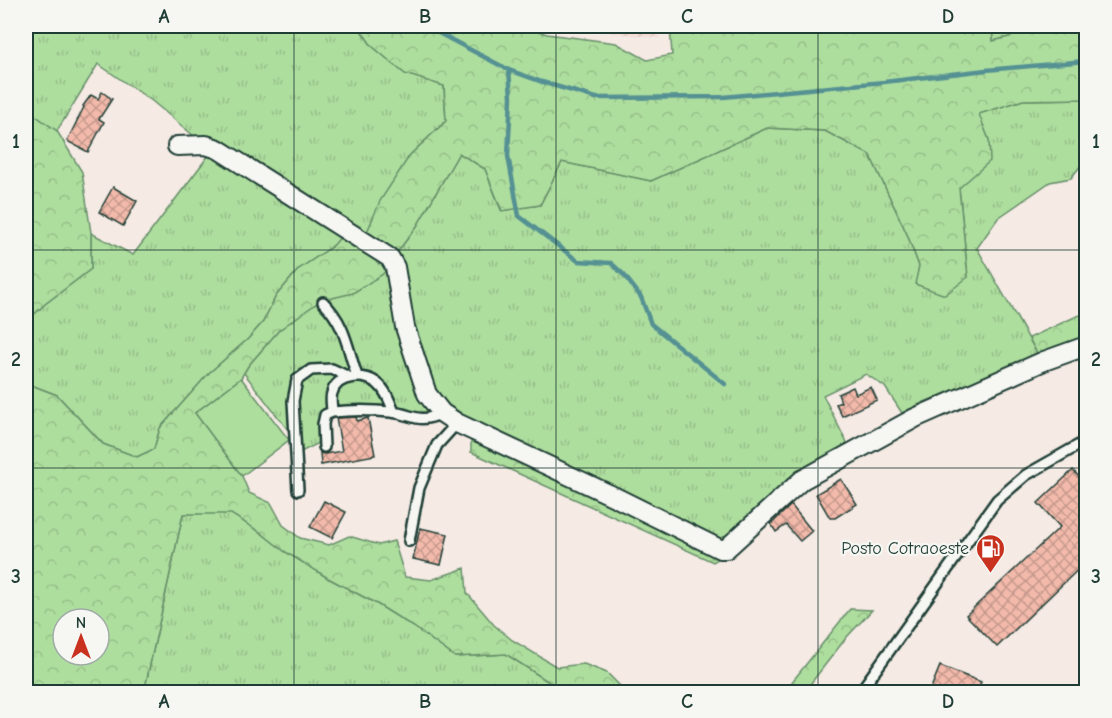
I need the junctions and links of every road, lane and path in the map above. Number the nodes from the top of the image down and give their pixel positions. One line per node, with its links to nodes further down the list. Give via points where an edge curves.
1 (177, 146): 7 (street, via 218,148 390,258 405,327 427,394)
2 (323, 302): 4 (lane, via 343,330)
3 (1086, 346): 7 (street, via 915,418 802,480 726,549)
4 (353, 377): 5 (lane, via 336,384); 6 (lane, via 376,382 385,391); 10 (lane, via 332,369 311,370 297,380 293,401)
5 (332, 412): 6 (lane); 9 (lane, via 325,415)
6 (394, 412): 7 (lane, via 421,419)
7 (449, 418): 11 (lane, via 419,488)
8 (1086, 441): 12 (lane, via 1026,475 997,500)
9 (324, 447)
10 (298, 490)
11 (409, 541)
12 (860, 693)

